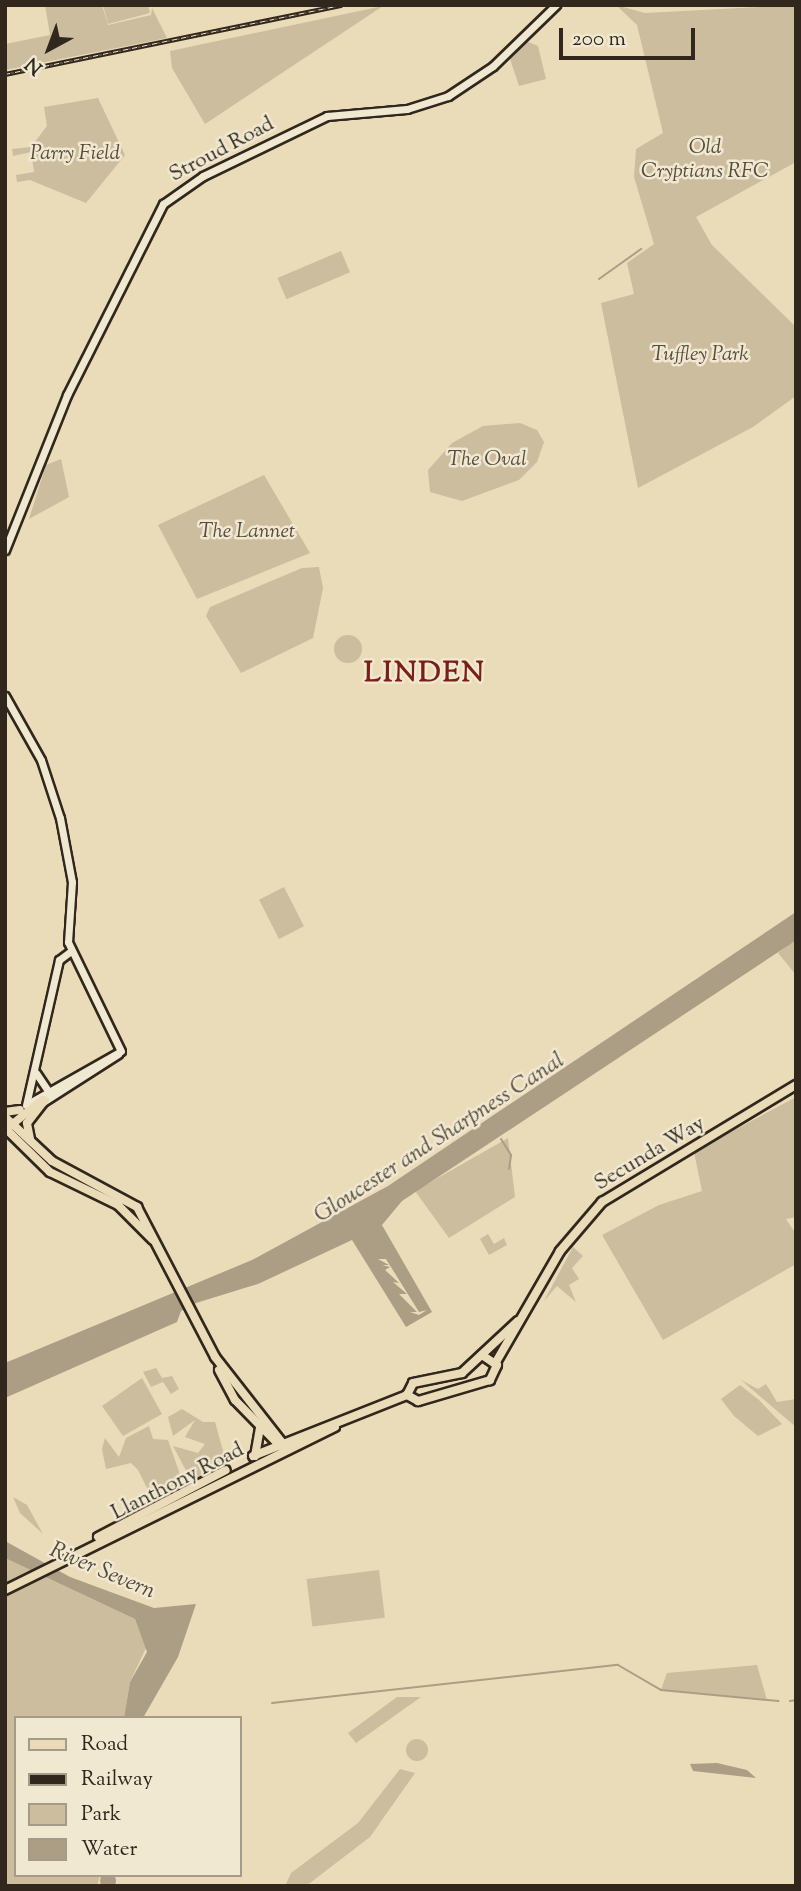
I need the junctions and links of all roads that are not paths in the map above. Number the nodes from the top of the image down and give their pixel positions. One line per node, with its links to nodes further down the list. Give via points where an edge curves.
1 (556, 5): 2 (main road, Stroud Road, via 493,66 448,96 405,110 327,116 203,176 163,204 66,395)
2 (5, 550)
3 (5, 696): 4 (main road)
4 (8, 705): 5 (main road, via 41,760 60,818 71,875)
5 (71, 951): 6 (main road, via 59,960); 8 (main road, via 111,1028 117,1054)
6 (36, 1069): 8 (main road); 9 (main road)
7 (796, 1085): 14 (main road, Secunda Way, via 602,1202 570,1235)
8 (47, 1096): 9 (main road); 10 (main road); 11 (main road, via 27,1126)
9 (23, 1107): 10 (main road)
10 (8, 1126): 11 (main road); 12 (main road, via 50,1172)
11 (34, 1144): 12 (main road); 13 (main road, via 137,1207)
12 (95, 1198): 13 (main road, via 127,1211)
13 (158, 1247): 16 (main road)
14 (524, 1314): 15 (main road, Secunda Way); 17 (main road, Secunda Way)
15 (482, 1354): 17 (main road); 18 (main road, Secunda Way, via 456,1376)
16 (215, 1357): 21 (main road, via 230,1394); 23 (main road)
17 (496, 1362): 19 (main road, Secunda Way, via 491,1380)
18 (407, 1392): 19 (main road); 20 (main road, Secunda Way)
19 (418, 1401): 20 (main road)
20 (387, 1408): 22 (main road)
21 (259, 1427): 23 (main road); 24 (main road, via 262,1441)
22 (335, 1427): 23 (main road); 23 (main road)
23 (284, 1446): 24 (main road, Llanthony Road); 25 (main road, Llanthony Road)
24 (255, 1456): 25 (main road, Llanthony Road)
25 (84, 1547): 26 (main road, Llanthony Road)
26 (5, 1590)

